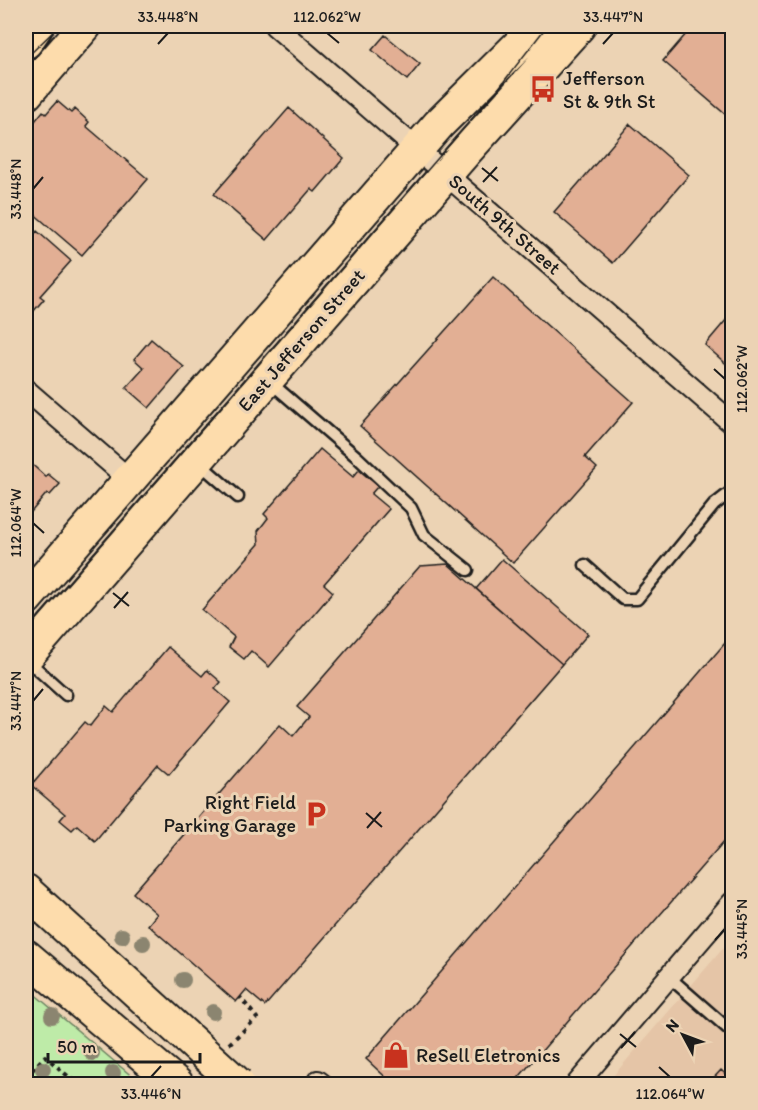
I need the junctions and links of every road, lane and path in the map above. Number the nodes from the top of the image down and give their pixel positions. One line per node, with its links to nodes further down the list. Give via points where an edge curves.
1 (37, 26): 7 (main road)
2 (85, 26): 8 (main road)
3 (275, 26): 10 (street, South 9th Street)
4 (512, 26): 9 (main road, East Jefferson Street)
5 (538, 26): 9 (main road, East Jefferson Street)
6 (579, 26): 11 (main road, East Jefferson Street)
7 (26, 42)
8 (26, 94)
9 (439, 124): 10 (main road, East Jefferson Street)
10 (417, 148): 11 (street, South 9th Street); 16 (main road, East Jefferson Street)
11 (447, 173): 12 (main road, East Jefferson Street); 14 (street, South 9th Street)
12 (267, 380): 15 (main road, East Jefferson Street); 20 (lane, via 365,464 411,508 424,535)
13 (26, 390): 16 (street)
14 (732, 423)
15 (196, 461): 18 (lane); 22 (main road, East Jefferson Street)
16 (129, 479): 21 (main road, East Jefferson Street)
17 (732, 491): 19 (lane, via 714,505 637,598 623,599)
18 (238, 497)
19 (585, 565)
20 (468, 570)
21 (26, 599)
22 (26, 658): 23 (lane)
23 (66, 695)
24 (26, 891): 32 (main road, bridge)
25 (732, 903): 27 (street)
26 (26, 956): 31 (main road)
27 (669, 977): 28 (lane); 33 (street)
28 (732, 1032)
29 (26, 1077): 30 (path, via 45,1056)
30 (77, 1084)
31 (177, 1084)
32 (238, 1084)
33 (577, 1084)

